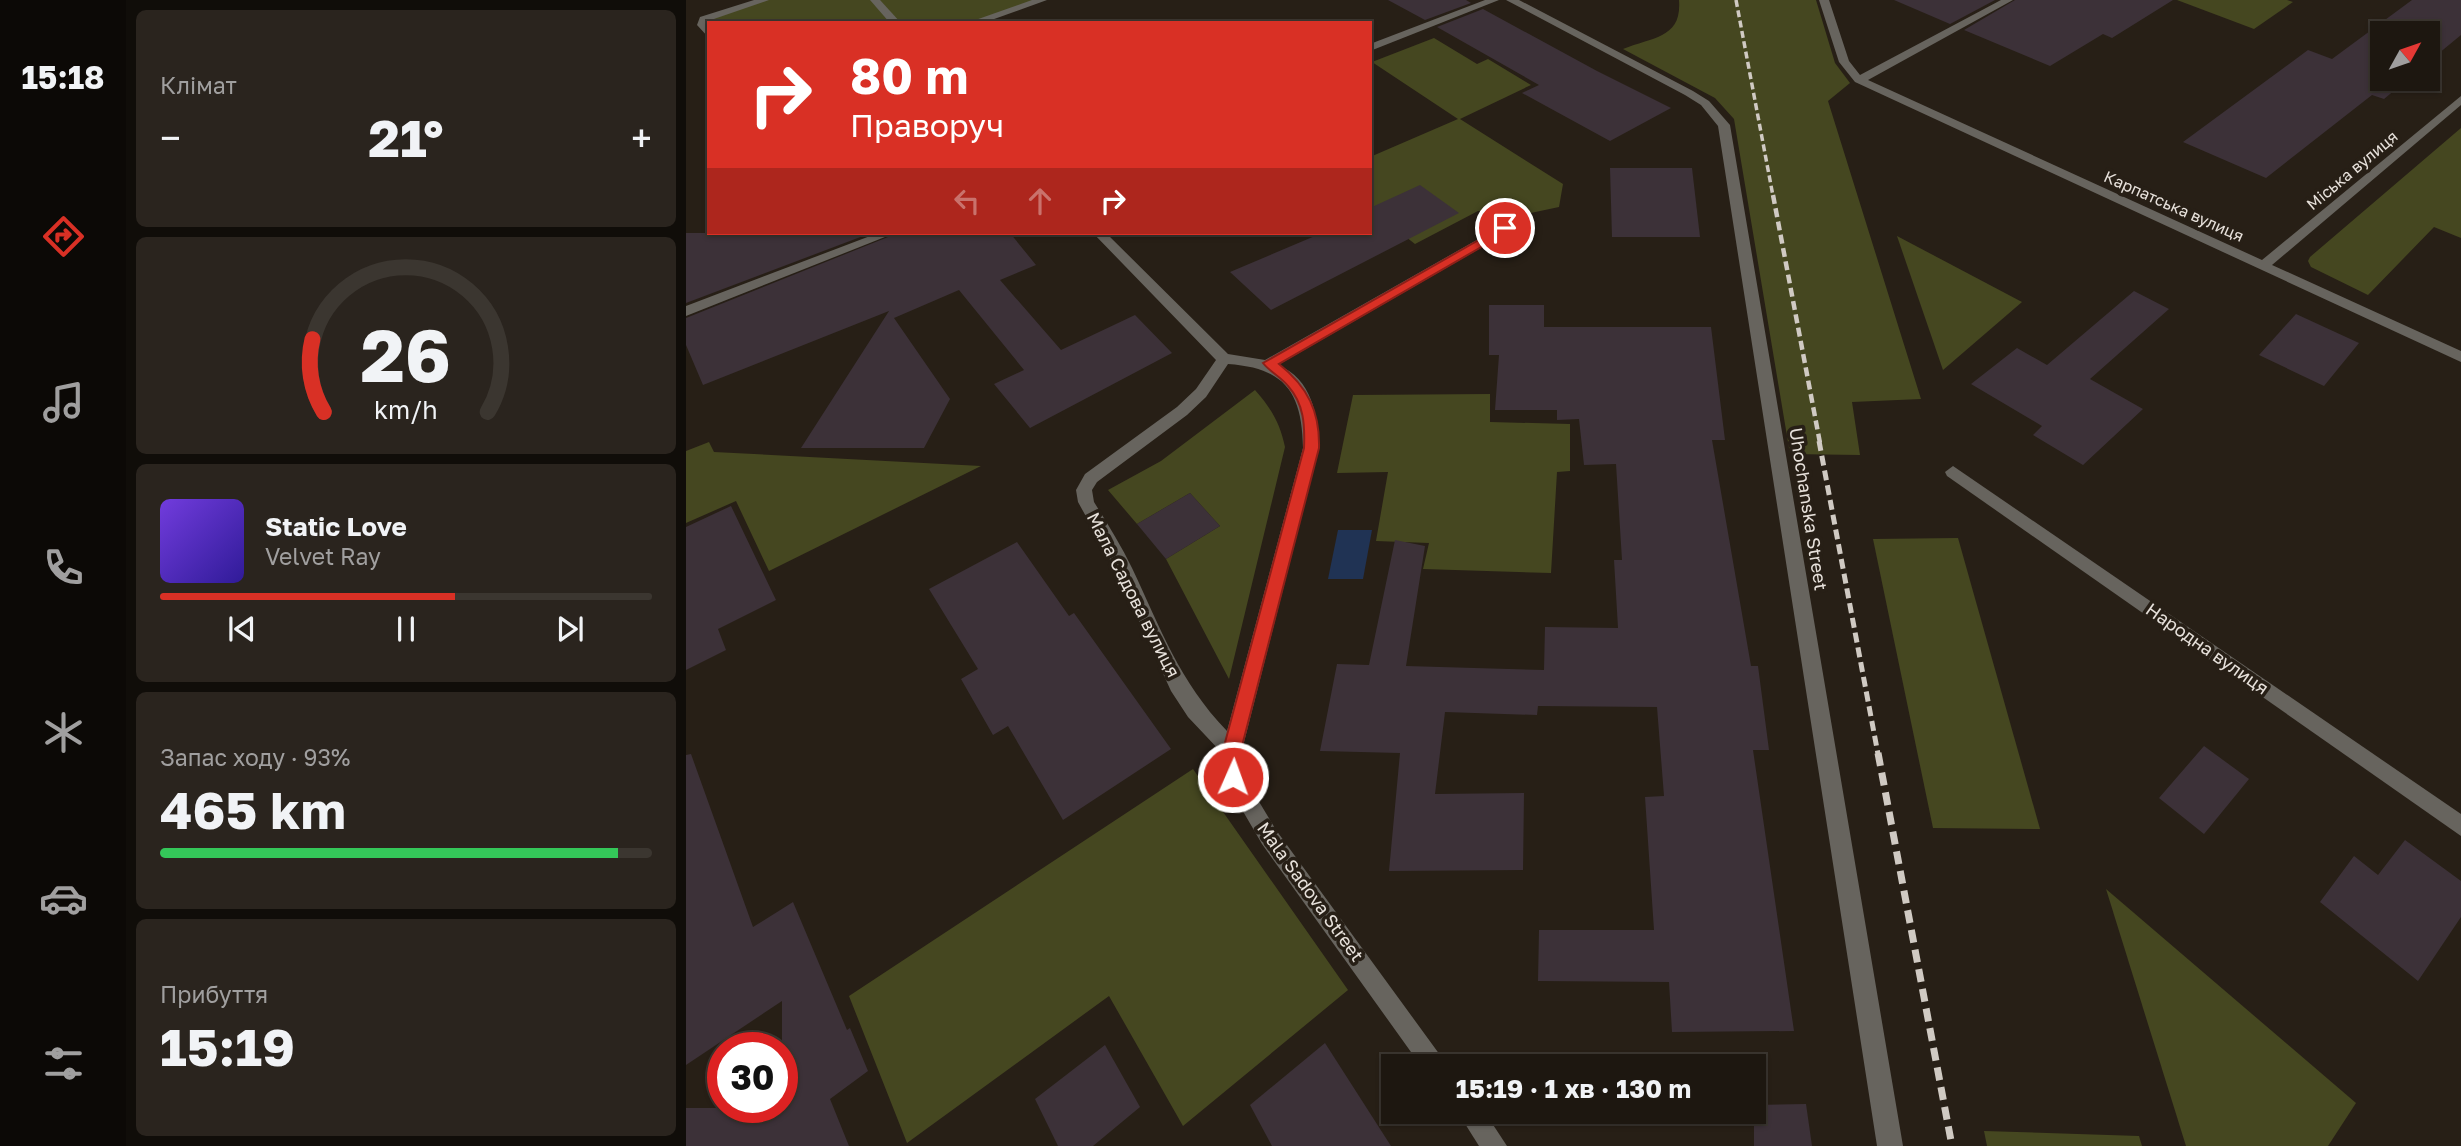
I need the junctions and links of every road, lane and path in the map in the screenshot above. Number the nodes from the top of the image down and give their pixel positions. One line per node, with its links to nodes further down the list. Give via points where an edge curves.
1 (764, 0): 10 (street, via 704,19)
2 (875, 0): 8 (street)
3 (1042, 0): 9 (street)
4 (1494, 0): 11 (street)
5 (1510, 0): 28 (street, Uhochanska Street, via 1689,93 1724,125)
6 (1824, 0): 12 (street, via 1844,62)
7 (2008, 0): 12 (street)
8 (894, 21)
9 (978, 21)
10 (707, 32)
11 (1372, 47)
12 (1859, 80): 17 (street, Карпатська вулиця)
13 (2461, 99): 17 (street, Міська вулиця)
14 (1505, 228): 21 (street)
15 (884, 235): 18 (street)
16 (1101, 235): 20 (street)
17 (2263, 266): 19 (street, Карпатська вулиця)
18 (686, 311)
19 (2461, 357)
20 (1224, 359): 21 (street); 23 (street, Мала Садова вулиця, via 1182,411 1091,478 1084,490 1178,685)
21 (1270, 363): 23 (street, Mala Sadova Street, via 1292,382 1306,403 1312,424 1311,448)
22 (1953, 472): 24 (street, Народна вулиця)
23 (1232, 750): 25 (street, Mala Sadova Street, via 1233,777 1269,837)
24 (2461, 826)
25 (1427, 1054)
26 (1478, 1124): 27 (street)
27 (1494, 1146)
28 (1890, 1146)

